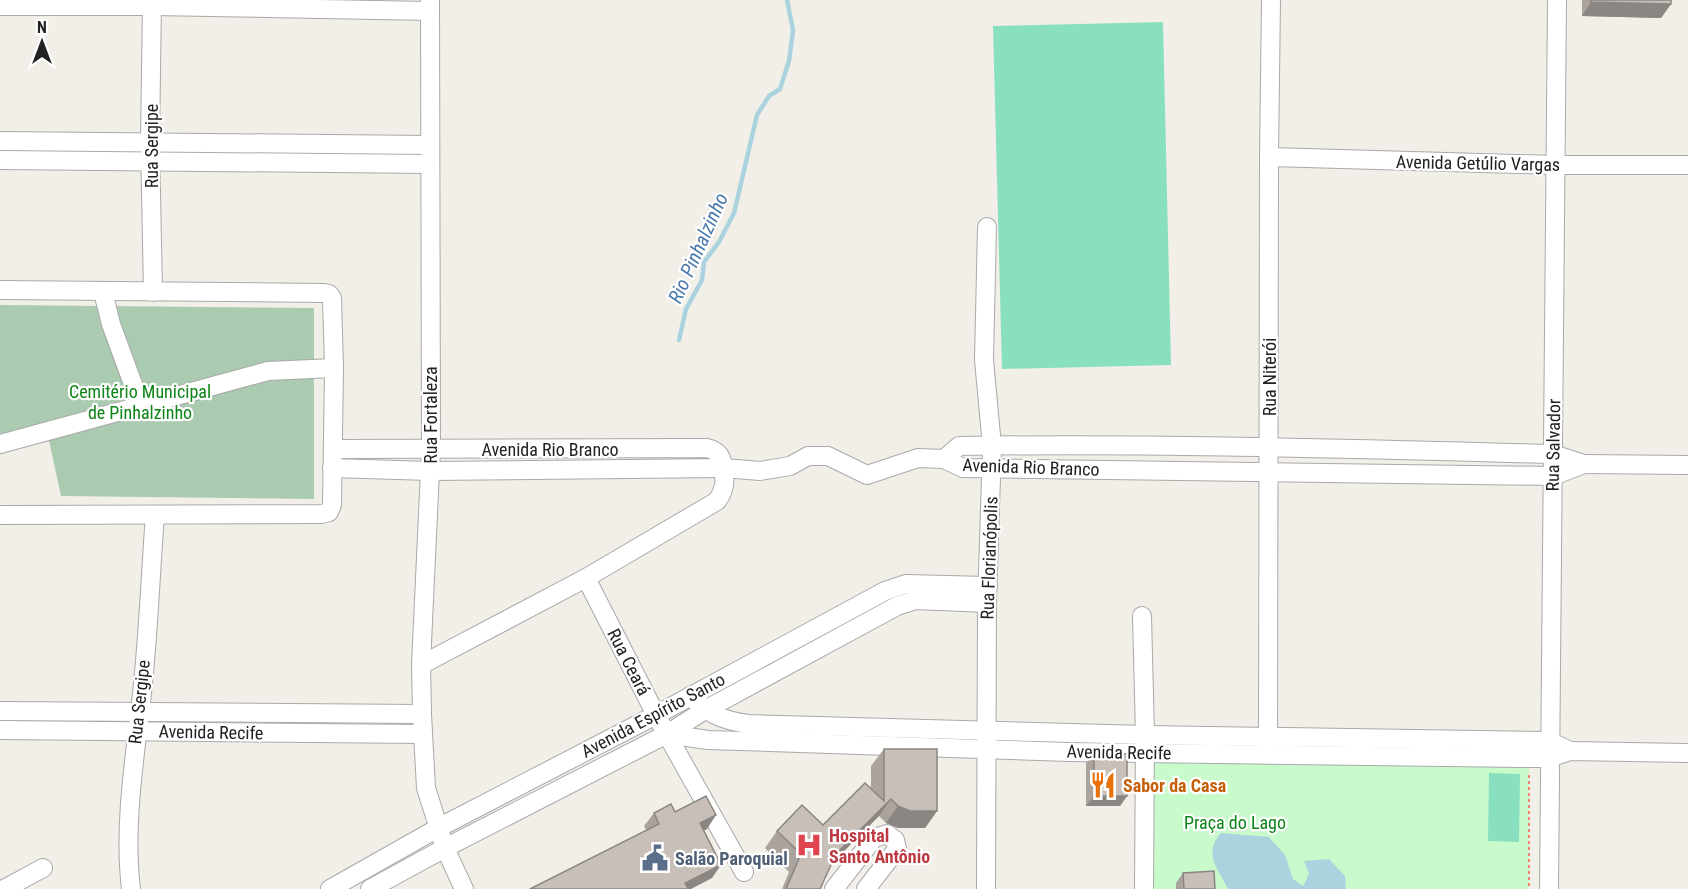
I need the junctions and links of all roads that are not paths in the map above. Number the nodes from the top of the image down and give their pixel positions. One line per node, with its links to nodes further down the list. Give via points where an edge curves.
1 (1271, 0): 12 (street, Rua Niterói)
2 (1557, 0): 19 (street, Rua Salvador)
3 (152, 3): 4 (street); 5 (street); 8 (street, Rua Sergipe)
4 (0, 6)
5 (430, 6): 11 (street, Rua Fortaleza)
6 (0, 141): 7 (street)
7 (65, 142): 8 (street); 14 (street)
8 (150, 143): 9 (street); 15 (street, Rua Sergipe)
9 (262, 144): 10 (street); 16 (street)
10 (324, 144): 11 (street); 17 (street)
11 (429, 145): 18 (street, Rua Fortaleza)
12 (1269, 157): 19 (street, Avenida Getúlio Vargas); 31 (street, Rua Niterói)
13 (0, 160): 14 (street)
14 (66, 161): 15 (street)
15 (151, 162): 16 (street); 24 (street, Rua Sergipe)
16 (262, 163): 17 (street)
17 (325, 164): 18 (street)
18 (429, 164): 34 (street, Rua Fortaleza)
19 (1556, 165): 20 (street, Avenida Getúlio Vargas); 38 (street, Rua Salvador)
20 (1688, 165)
21 (987, 227): 28 (street, Rua Florianópolis, via 984,360)
22 (0, 290): 23 (street)
23 (103, 292): 24 (street); 26 (street)
24 (153, 292): 25 (street, via 329,294)
25 (334, 368): 26 (street, via 268,371); 33 (street)
26 (141, 406): 27 (street)
27 (0, 444)
28 (992, 446): 29 (street, Avenida Rio Branco); 39 (street, Avenida Rio Branco, via 959,446); 45 (street, Rua Florianópolis)
29 (1071, 446): 30 (street, Avenida Rio Branco); 46 (street)
30 (1137, 446): 31 (street, Avenida Rio Branco); 48 (street)
31 (1270, 447): 36 (street, Avenida Rio Branco); 50 (street, Rua Niterói)
32 (586, 448): 35 (street, Avenida Rio Branco); 43 (street, Avenida Rio Branco, via 707,448 716,450); 44 (street)
33 (333, 449): 34 (street, Avenida Rio Branco); 42 (street)
34 (431, 449): 35 (street, Avenida Rio Branco); 49 (street, Rua Fortaleza)
35 (515, 449): 47 (street)
36 (1375, 450): 37 (street, Avenida Rio Branco); 51 (street)
37 (1463, 452): 38 (street, Avenida Rio Branco); 52 (street)
38 (1554, 454): 40 (street, Avenida Rio Branco); 53 (street, Rua Salvador)
39 (944, 459): 43 (street, via 918,458 867,475 828,456 808,456 790,466 760,471); 45 (street, Avenida Rio Branco, via 963,468)
40 (1584, 464): 41 (street, Avenida Rio Branco); 53 (street, Avenida Rio Branco)
41 (1688, 465)
42 (332, 468): 49 (street, Avenida Rio Branco); 55 (street, via 330,512)
43 (724, 468): 44 (street, Avenida Rio Branco); 56 (street, via 725,486 717,501)
44 (586, 469): 47 (street, Avenida Rio Branco)
45 (992, 469): 46 (street, Avenida Rio Branco); 57 (street, Rua Florianópolis)
46 (1072, 469): 48 (street, Avenida Rio Branco)
47 (515, 470): 49 (street, Avenida Rio Branco)
48 (1137, 470): 50 (street, Avenida Rio Branco)
49 (430, 471): 59 (street, Rua Fortaleza)
50 (1269, 471): 51 (street, Avenida Rio Branco); 76 (street, Rua Niterói)
51 (1375, 473): 52 (street, Avenida Rio Branco)
52 (1463, 474): 53 (street, Avenida Rio Branco)
53 (1553, 476): 77 (street, Rua Salvador)
54 (0, 515): 55 (street)
55 (155, 515): 64 (street, Rua Sergipe)
56 (585, 578): 59 (street); 66 (street, Rua Ceará)
57 (988, 594): 60 (street, Avenida Espírito Santo, via 906,584 885,591); 61 (street, Avenida Espírito Santo, via 916,600 897,606); 74 (street, Rua Florianópolis)
58 (1142, 616): 75 (street)
59 (421, 664): 65 (street, Rua Fortaleza)
60 (690, 696): 61 (street, Avenida Recife); 66 (street, Avenida Espírito Santo)
61 (705, 710): 72 (street, Avenida Espírito Santo); 73 (street, Avenida Recife, via 724,720 748,724)
62 (0, 711): 63 (street, Avenida Recife)
63 (52, 711): 64 (street, Avenida Recife); 68 (street)
64 (140, 711): 65 (street, Avenida Recife); 69 (street, Rua Sergipe)
65 (422, 714): 71 (street, Rua Fortaleza)
66 (656, 715): 72 (street, Rua Ceará); 80 (street, Avenida Espírito Santo)
67 (0, 730): 68 (street, Avenida Recife)
68 (52, 731): 69 (street, Avenida Recife)
69 (137, 732): 71 (street, Avenida Recife); 87 (street, Rua Sergipe, via 128,862)
70 (1070, 733): 74 (street, Avenida Recife); 75 (street, Avenida Recife); 78 (street)
71 (423, 734): 82 (street, Rua Fortaleza, via 426,788)
72 (668, 734): 73 (street, Avenida Recife, via 708,740); 81 (street, Avenida Espírito Santo); 85 (street, Rua Ceará)
73 (887, 737): 74 (street, Avenida Recife)
74 (987, 740): 78 (street, Avenida Recife); 93 (street, Rua Florianópolis)
75 (1145, 744): 76 (street, Avenida Recife); 78 (street, Avenida Recife); 94 (street)
76 (1268, 745): 77 (street, Avenida Recife)
77 (1549, 750): 79 (street, Avenida Recife); 95 (street, Rua Salvador)
78 (1069, 752)
79 (1688, 753)
80 (561, 765): 81 (street); 82 (street, Avenida Espírito Santo)
81 (571, 783): 83 (street, Avenida Espírito Santo)
82 (438, 828): 83 (street, Rua Fortaleza); 88 (street, Avenida Espírito Santo)
83 (445, 848): 89 (street, Avenida Espírito Santo); 90 (street, Rua Fortaleza)
84 (43, 868): 86 (street)
85 (744, 872)
86 (4, 889)
87 (131, 889)
88 (330, 889)
89 (370, 889)
90 (464, 889)
91 (834, 889): 92 (street, via 874,838 887,834 896,840 897,849)
92 (866, 889)
93 (986, 889)
94 (1144, 889)
95 (1549, 889)

